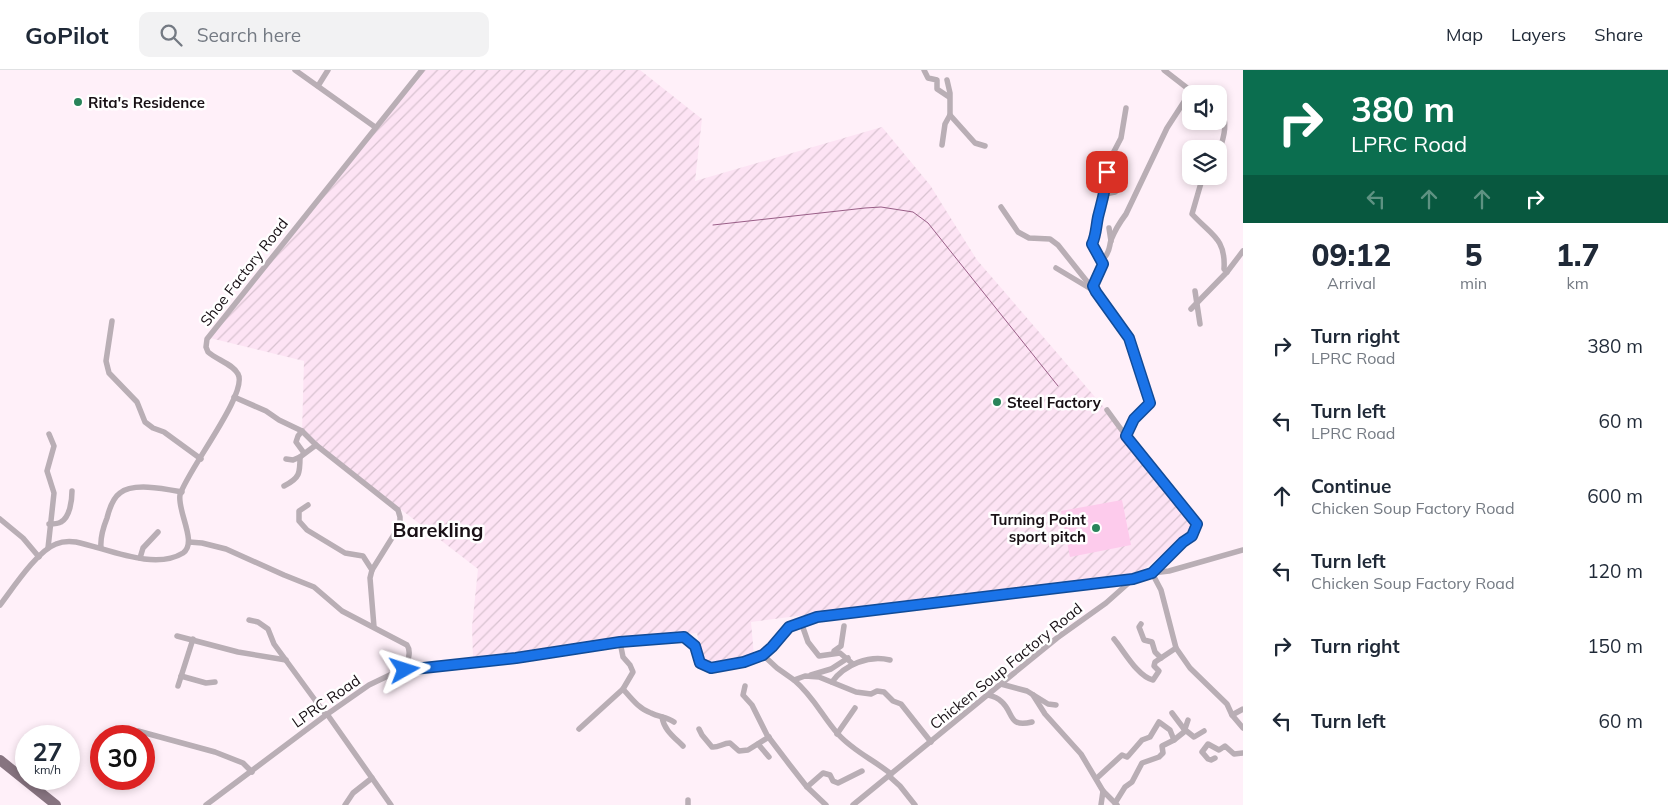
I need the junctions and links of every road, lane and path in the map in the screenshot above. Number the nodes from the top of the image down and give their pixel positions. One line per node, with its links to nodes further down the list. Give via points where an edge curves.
1 (295, 70): 8 (street)
2 (328, 70): 8 (street)
3 (422, 70): 13 (street, Shoe Factory Road)
4 (924, 70): 9 (street, via 928,78 937,80 937,89)
5 (1164, 70): 7 (street)
6 (947, 80): 9 (street)
7 (1184, 85)
8 (318, 86): 13 (street)
9 (949, 97): 12 (street)
10 (1182, 104): 21 (street)
11 (1126, 108): 18 (street, via 1121,138 1110,161)
12 (950, 115): 14 (street); 15 (street, via 975,143)
13 (375, 127): 32 (street, Shoe Factory Road, via 207,339 208,352 240,376 240,386)
14 (942, 144)
15 (985, 146)
16 (1200, 185): 25 (street, via 1192,214 1222,246)
17 (1119, 188): 18 (street)
18 (1105, 194): 23 (street, via 1092,244)
19 (1001, 207): 27 (street, via 1018,232 1029,238 1050,239 1058,245)
20 (1109, 228): 21 (street)
21 (1111, 241): 23 (street, via 1107,255)
22 (1243, 251): 25 (street)
23 (1100, 258): 27 (street, via 1103,264 1093,286)
24 (1056, 268): 27 (street)
25 (1227, 272): 28 (street)
26 (1196, 291): 28 (street)
27 (1096, 292): 36 (street, via 1129,338 1150,403 1134,419)
28 (1196, 303): 29 (street); 31 (street)
29 (1191, 309)
30 (112, 321): 39 (street, via 106,360 109,373 137,402 145,422)
31 (1200, 324)
32 (234, 397): 34 (street); 39 (street, Shoe Factory Road)
33 (1107, 410): 36 (street, Chicken Soup Factory Road)
34 (302, 431): 37 (street); 38 (street, via 296,442)
35 (49, 434): 46 (street, via 54,446 48,471 54,493)
36 (1126, 436): 55 (street, Chicken Soup Factory Road, via 1197,524 1192,536)
37 (316, 446): 38 (street); 54 (street, via 398,510 400,525)
38 (302, 455): 40 (street); 41 (street, via 300,474)
39 (201, 459): 43 (street, Shoe Factory Road)
40 (286, 459)
41 (284, 486)
42 (72, 491): 46 (street, via 64,519)
43 (182, 492): 48 (street, via 181,509); 50 (street, via 158,487 133,488 119,493 102,531)
44 (308, 505): 54 (street, via 299,512 301,525 344,553 363,556)
45 (0, 519): 52 (street)
46 (49, 524): 49 (street)
47 (158, 532): 53 (street, via 143,548)
48 (189, 542): 53 (street, via 183,553 153,560); 62 (street, via 226,549 314,587 342,611)
49 (48, 548): 50 (street, via 68,541); 52 (street)
50 (101, 548): 53 (street)
51 (1243, 550): 55 (street)
52 (39, 557): 57 (street)
53 (140, 558)
54 (372, 570): 62 (street)
55 (1152, 573): 56 (street, Chicken Soup Factory Road); 67 (street, via 1161,590)
56 (1133, 579): 59 (street, LPRC Road, via 817,617); 80 (street, Chicken Soup Factory Road)
57 (0, 605)
58 (250, 620): 72 (street, via 264,625)
59 (801, 622): 68 (street, via 808,642 819,656); 69 (street, LPRC Road, via 789,627)
60 (1141, 624): 71 (street, via 1142,637 1152,642)
61 (844, 626): 68 (street, via 841,646)
62 (374, 627): 75 (street, via 408,647)
63 (177, 636): 64 (street)
64 (193, 639): 72 (street, via 238,652); 76 (street)
65 (1114, 639): 71 (street, via 1138,672 1150,680 1159,671 1154,666)
66 (620, 642): 69 (street, LPRC Road, via 684,637 695,646 700,663 711,668); 75 (street, LPRC Road); 83 (street, via 623,657 633,672)
67 (1176, 648): 71 (street); 91 (street, via 1190,668 1227,704)
68 (834, 653): 70 (street)
69 (763, 655): 77 (street)
70 (848, 658): 74 (street); 77 (street, via 831,669)
71 (1161, 658)
72 (286, 660): 90 (street)
73 (890, 660): 74 (street, via 876,657)
74 (853, 664): 79 (street)
75 (405, 670): 90 (street, LPRC Road, via 380,679)
76 (181, 676): 78 (street); 81 (street)
77 (796, 679): 79 (street, via 819,677); 101 (street)
78 (214, 682)
79 (832, 682): 105 (street, via 856,692 884,692 901,704)
80 (1001, 684): 84 (street, Chicken Soup Factory Road); 85 (street)
81 (178, 686)
82 (745, 686): 103 (street, via 743,695 752,704)
83 (623, 689): 92 (street, via 638,706); 97 (street)
84 (988, 694): 95 (street, via 1001,700 1016,722); 105 (street, Chicken Soup Factory Road)
85 (1034, 695): 86 (street); 117 (street, via 1045,714 1081,754)
86 (1056, 705)
87 (855, 708): 101 (street)
88 (1243, 709): 91 (street)
89 (1172, 713): 99 (street)
90 (326, 714): 114 (street, LPRC Road); 116 (street)
91 (1232, 715): 96 (street)
92 (662, 717): 94 (street); 107 (street, via 668,732)
93 (1188, 720): 99 (street)
94 (674, 722)
95 (1032, 722)
96 (1243, 728)
97 (579, 729)
98 (700, 729): 106 (street, via 714,748 730,743 742,751)
99 (1184, 729): 100 (street, via 1194,737); 104 (street)
100 (1204, 731)
101 (837, 734): 115 (street)
102 (155, 736): 114 (street, via 215,752 243,763)
103 (769, 737): 106 (street); 118 (street)
104 (1174, 740): 117 (street, via 1170,730 1159,722 1130,755 1122,755); 120 (street, via 1162,746 1163,753 1159,757 1142,763)
105 (931, 742): 115 (street, Chicken Soup Factory Road)
106 (758, 744): 109 (street)
107 (683, 746)
108 (1243, 752): 110 (street, via 1234,754 1225,746 1219,750 1208,744 1202,752 1208,759)
109 (769, 758)
110 (1215, 758)
111 (0, 760): 122 (main road)
112 (0, 768): 121 (main road)
113 (862, 771): 118 (street, via 838,783 823,773)
114 (252, 772): 123 (street, LPRC Road)
115 (890, 775): 127 (street, Chicken Soup Factory Road); 128 (street)
116 (372, 778): 124 (street); 125 (street)
117 (1096, 778): 119 (street)
118 (807, 787): 126 (street)
119 (1103, 791): 120 (street); 129 (street)
120 (1116, 804)
121 (45, 805)
122 (56, 805)
123 (206, 805)
124 (344, 805)
125 (391, 805)
126 (826, 805)
127 (853, 805)
128 (915, 805)
129 (1101, 805)

